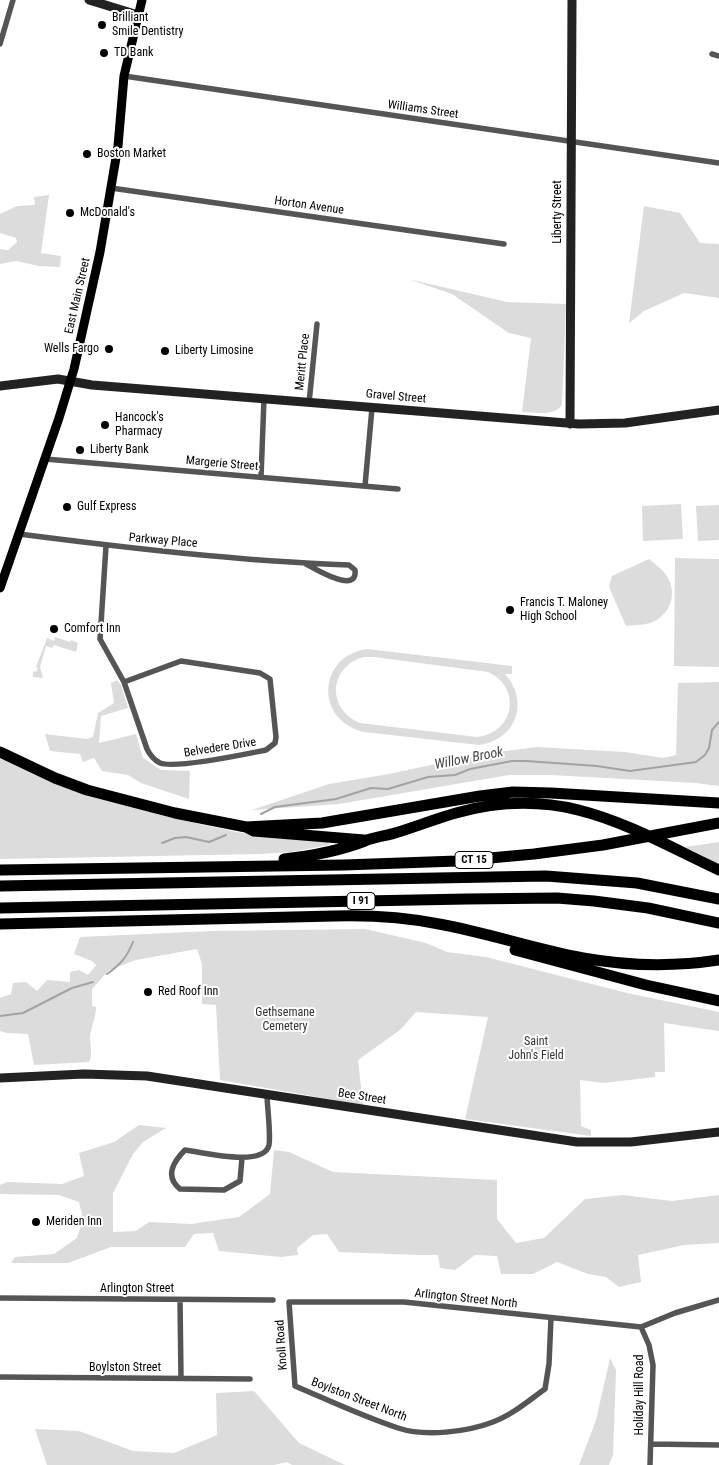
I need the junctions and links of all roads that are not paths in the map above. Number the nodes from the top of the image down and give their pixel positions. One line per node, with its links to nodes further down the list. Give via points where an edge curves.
1 (12, 0): 6 (street)
2 (89, 0): 5 (main road)
3 (142, 0): 5 (main road, East Main Street)
4 (572, 0): 10 (main road, Liberty Street)
5 (138, 14): 9 (main road, East Main Street)
6 (0, 44)
7 (712, 54): 8 (street)
8 (719, 56)
9 (124, 76): 10 (street, Williams Street); 12 (main road, East Main Street)
10 (571, 142): 11 (street, Williams Street); 21 (main road, Liberty Street)
11 (719, 163)
12 (111, 188): 13 (street, Horton Avenue); 15 (main road, East Main Street, via 94,285)
13 (504, 244)
14 (317, 324): 18 (street, Meritt Place)
15 (71, 381): 16 (main road, Gravel Street, via 53,379); 17 (main road, Gravel Street); 22 (main road, East Main Street)
16 (0, 386)
17 (264, 399): 18 (main road, Gravel Street); 23 (street)
18 (309, 403): 19 (main road, Gravel Street)
19 (372, 408): 21 (main road, Gravel Street); 24 (street)
20 (719, 410): 21 (main road, Gravel Street, via 625,423)
21 (570, 424)
22 (45, 459): 23 (street, Margerie Street); 26 (main road, East Main Street)
23 (261, 477): 24 (street, Margerie Street)
24 (365, 486): 25 (street, Margerie Street)
25 (398, 489)
26 (19, 534): 27 (street, Parkway Place); 29 (main road, East Main Street)
27 (106, 546): 28 (street, Parkway Place); 30 (street, Belvedere Drive, via 100,639)
28 (306, 564): 28 (street, Parkway Place, via 349,565 355,570 355,575 348,580 331,577)
29 (0, 588)
30 (124, 682): 30 (street, Belvedere Drive, via 146,749 159,762 175,765 266,750 275,743 271,684 265,675 181,661)
31 (0, 752): 34 (highway, via 64,782 104,796)
32 (719, 803): 34 (highway, via 513,792 328,822)
33 (719, 823): 36 (highway, CT 15, via 603,845 496,858 385,864)
34 (246, 827): 35 (highway, via 277,834)
35 (366, 840): 36 (highway, via 313,856 244,861); 38 (highway, via 457,813 505,804 559,806 620,822)
36 (226, 866): 37 (highway, CT 15)
37 (0, 870)
38 (719, 870)
39 (0, 886): 40 (highway, I 91, via 546,876 637,883)
40 (719, 899)
41 (0, 908): 42 (highway, I 91, via 557,898 639,906)
42 (719, 923)
43 (1, 924): 44 (highway, via 358,915)
44 (441, 924): 45 (highway, via 549,951 609,962 673,964); 46 (highway, via 464,936 646,985)
45 (719, 960)
46 (719, 1001)
47 (0, 1078): 48 (main road, Bee Street, via 132,1075)
48 (267, 1094): 49 (main road, Bee Street, via 577,1142 631,1142); 50 (street, via 269,1146 264,1153)
49 (719, 1132)
50 (242, 1158): 50 (street, via 185,1150 174,1160 175,1185 180,1189 224,1190 240,1181)
51 (0, 1298): 52 (street, Arlington Street)
52 (180, 1300): 53 (street, Arlington Street); 59 (street)
53 (273, 1300)
54 (719, 1300): 57 (street)
55 (289, 1302): 56 (street, Arlington Street North, via 404,1302); 61 (street, Knoll Road)
56 (551, 1318): 57 (street, Arlington Street North); 61 (street, Boylston Street North, via 550,1364 545,1389 517,1410 493,1422 429,1433 399,1429)
57 (641, 1327): 62 (street, Holiday Hill Road, via 653,1365)
58 (0, 1377): 59 (street, Boylston Street)
59 (181, 1378): 60 (street, Boylston Street)
60 (250, 1379)
61 (294, 1386)
62 (650, 1444): 63 (street); 64 (street, Holiday Hill Road)
63 (719, 1445)
64 (650, 1465)

